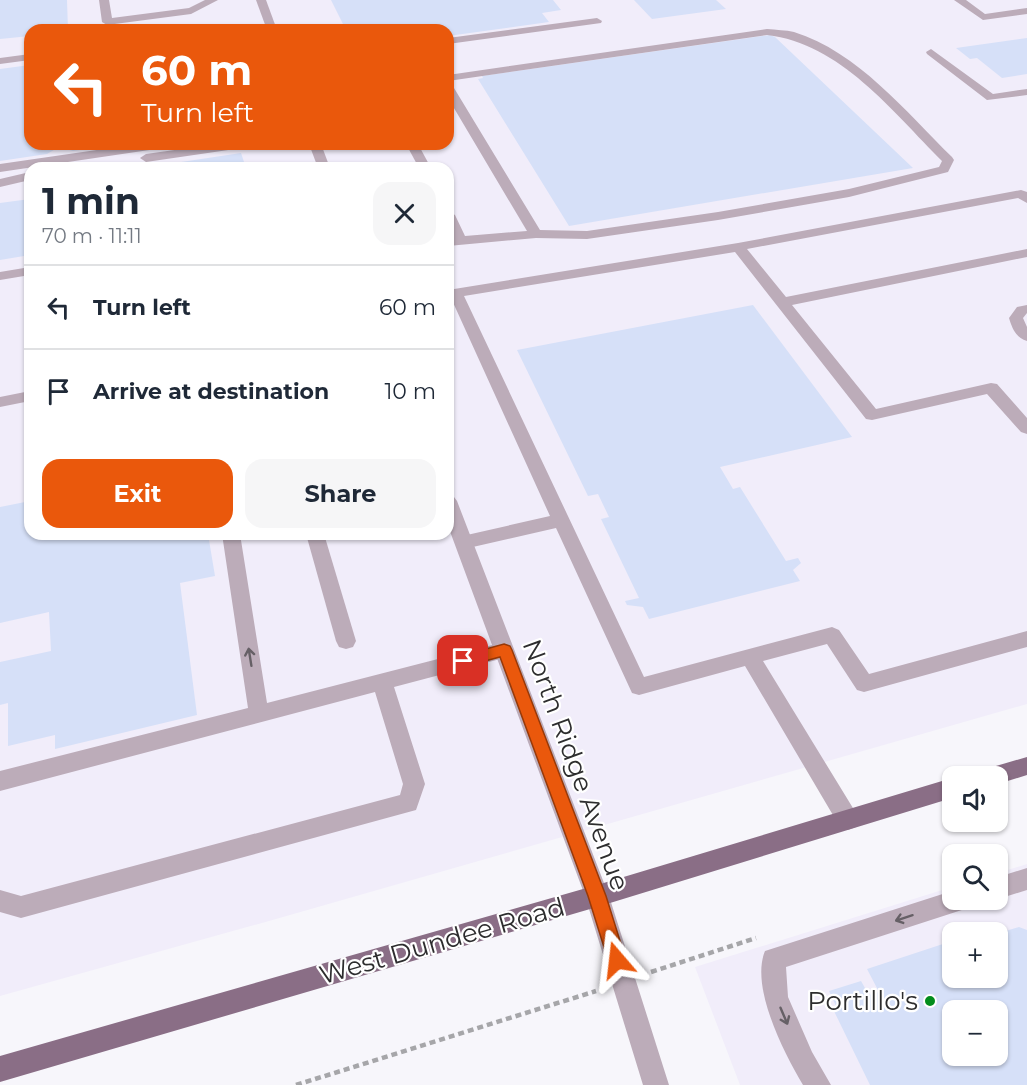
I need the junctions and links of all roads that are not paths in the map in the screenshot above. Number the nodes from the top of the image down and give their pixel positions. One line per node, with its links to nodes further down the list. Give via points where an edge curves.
1 (104, 0): 2 (street, via 107,22 191,11)
2 (213, 0)
3 (261, 0): 7 (street)
4 (960, 0): 5 (street, via 983,17)
5 (1027, 11)
6 (597, 21): 8 (street)
7 (270, 24)
8 (454, 40)
9 (931, 52): 13 (street, via 991,98)
10 (24, 58): 11 (street)
11 (0, 61)
12 (454, 77): 24 (street, via 783,32 800,37 848,64 948,160 944,170 849,193 587,235)
13 (1027, 92)
14 (454, 98): 24 (street)
15 (122, 150): 17 (street)
16 (202, 150): 18 (street)
17 (41, 162)
18 (122, 162)
19 (24, 164): 20 (street)
20 (0, 168)
21 (24, 177): 22 (street)
22 (0, 183)
23 (1027, 200): 26 (street, via 1021,194)
24 (536, 234): 25 (street)
25 (455, 241)
26 (738, 247): 30 (street); 32 (street)
27 (1027, 253): 32 (street)
28 (24, 272): 29 (street)
29 (0, 276)
30 (454, 294)
31 (454, 298): 39 (street)
32 (783, 302): 37 (street, via 872,415 991,388)
33 (1027, 309): 34 (street, via 1016,318)
34 (1027, 336)
35 (24, 397): 36 (street)
36 (0, 402)
37 (1027, 428)
38 (454, 516): 42 (street, North Ridge Avenue)
39 (561, 520): 42 (street); 46 (street, via 639,687)
40 (232, 540): 48 (street, one-way to 40)
41 (317, 540): 44 (street)
42 (464, 542): 45 (street, North Ridge Avenue)
43 (1027, 639): 46 (street, via 864,684 832,635)
44 (346, 641)
45 (504, 650): 47 (street); 56 (street, North Ridge Avenue)
46 (750, 657): 53 (street)
47 (382, 682): 48 (street); 57 (street, via 414,784 408,803 21,907)
48 (259, 714): 51 (street)
49 (1027, 766): 50 (main road)
50 (1008, 772)
51 (0, 782)
52 (942, 791): 53 (main road, West Dundee Road)
53 (848, 820): 56 (main road, West Dundee Road)
54 (1027, 879): 55 (street)
55 (1008, 885)
56 (597, 896): 59 (main road, West Dundee Road); 60 (street, North Ridge Avenue)
57 (0, 901)
58 (942, 906): 61 (street, one-way to 61, via 774,959 776,998 803,1061)
59 (0, 1069)
60 (656, 1085)
61 (818, 1085)

